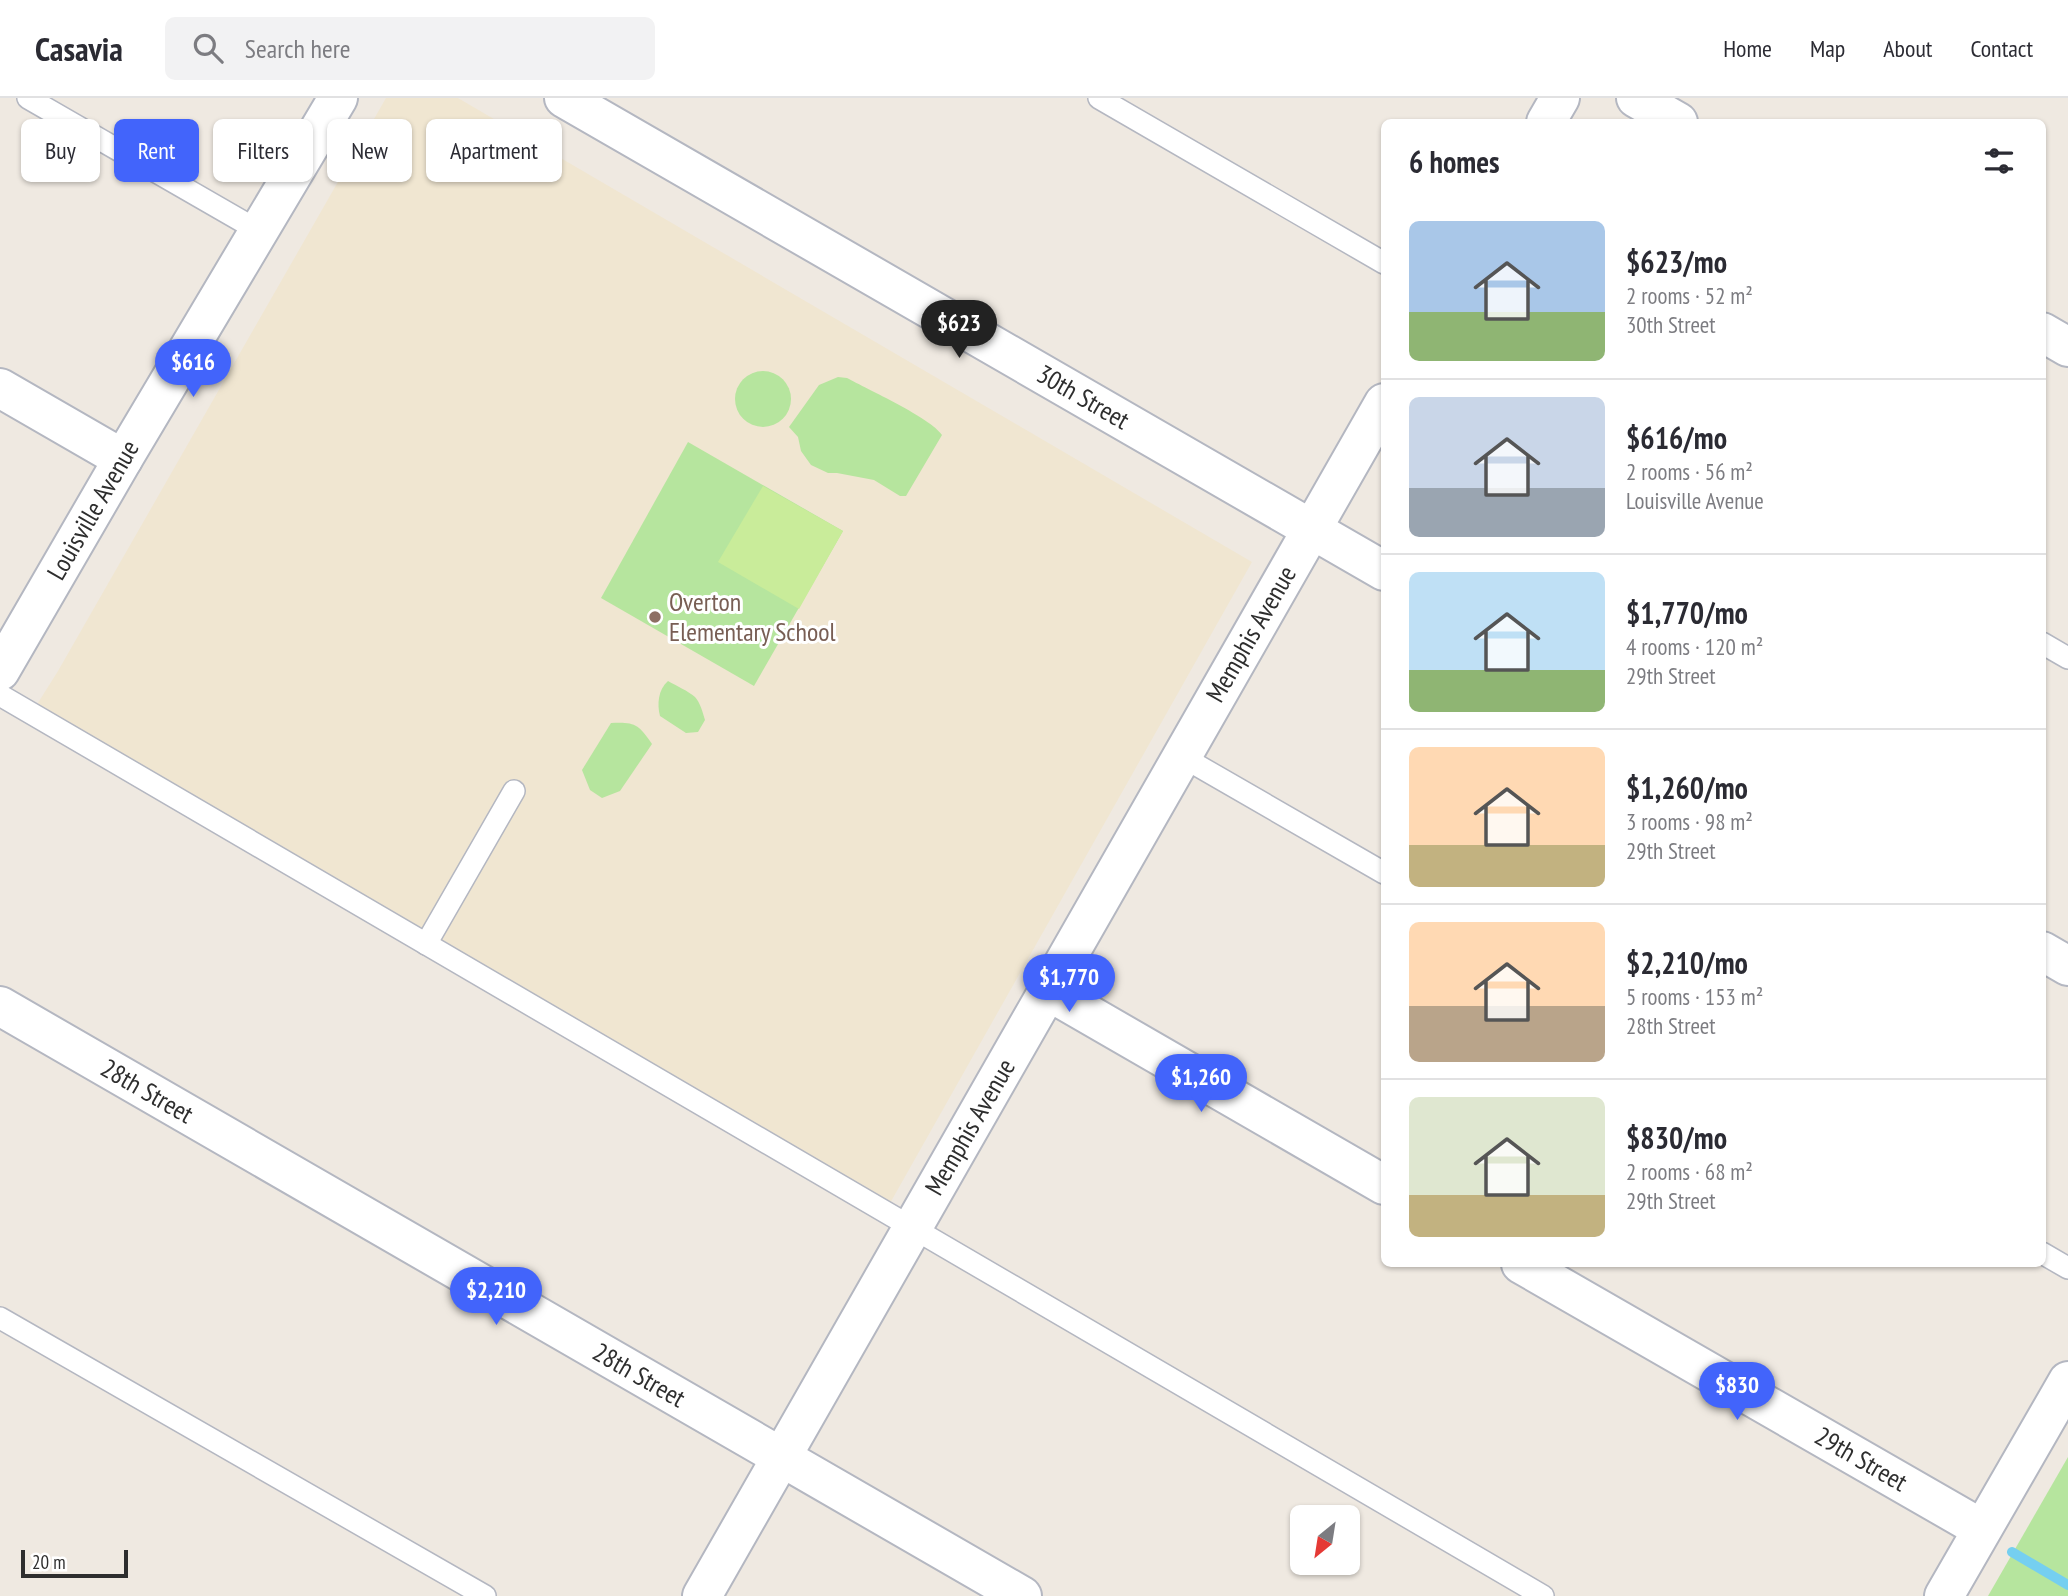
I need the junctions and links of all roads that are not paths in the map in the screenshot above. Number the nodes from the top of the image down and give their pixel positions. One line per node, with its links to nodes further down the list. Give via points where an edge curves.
1 (28, 98): 9 (lane)
2 (338, 98): 9 (street, Louisville Avenue)
3 (564, 98): 16 (street, 30th Street)
4 (1099, 98): 10 (lane)
5 (1560, 98): 7 (street)
6 (1636, 98): 8 (street)
7 (1548, 119)
8 (1673, 119)
9 (259, 230): 15 (street, Louisville Avenue)
10 (1381, 261)
11 (2046, 334): 12 (street)
12 (2068, 347)
13 (0, 388): 15 (street)
14 (1381, 408): 16 (street, Memphis Avenue)
15 (122, 459): 20 (street, Louisville Avenue)
16 (1311, 529): 17 (street, 30th Street); 22 (street, Memphis Avenue)
17 (1381, 569)
18 (2046, 645): 19 (lane)
19 (2068, 658)
20 (0, 671)
21 (0, 695): 25 (lane)
22 (1181, 756): 24 (lane); 28 (street, Memphis Avenue)
23 (514, 790): 25 (lane)
24 (1381, 871)
25 (426, 944): 31 (lane)
26 (2046, 953): 27 (street)
27 (2068, 966)
28 (1048, 991): 30 (street); 31 (street, Memphis Avenue)
29 (0, 1006): 37 (street, 28th Street)
30 (1381, 1183)
31 (912, 1228): 37 (street, Memphis Avenue); 42 (lane)
32 (2046, 1255): 34 (lane)
33 (1526, 1267): 38 (street, 29th Street)
34 (2068, 1268)
35 (0, 1318): 39 (lane)
36 (2068, 1381): 38 (street)
37 (782, 1457): 40 (street, Memphis Avenue); 41 (street, 28th Street)
38 (1982, 1529): 43 (street)
39 (485, 1596)
40 (702, 1596)
41 (1022, 1596)
42 (1543, 1596)
43 (1944, 1596)

